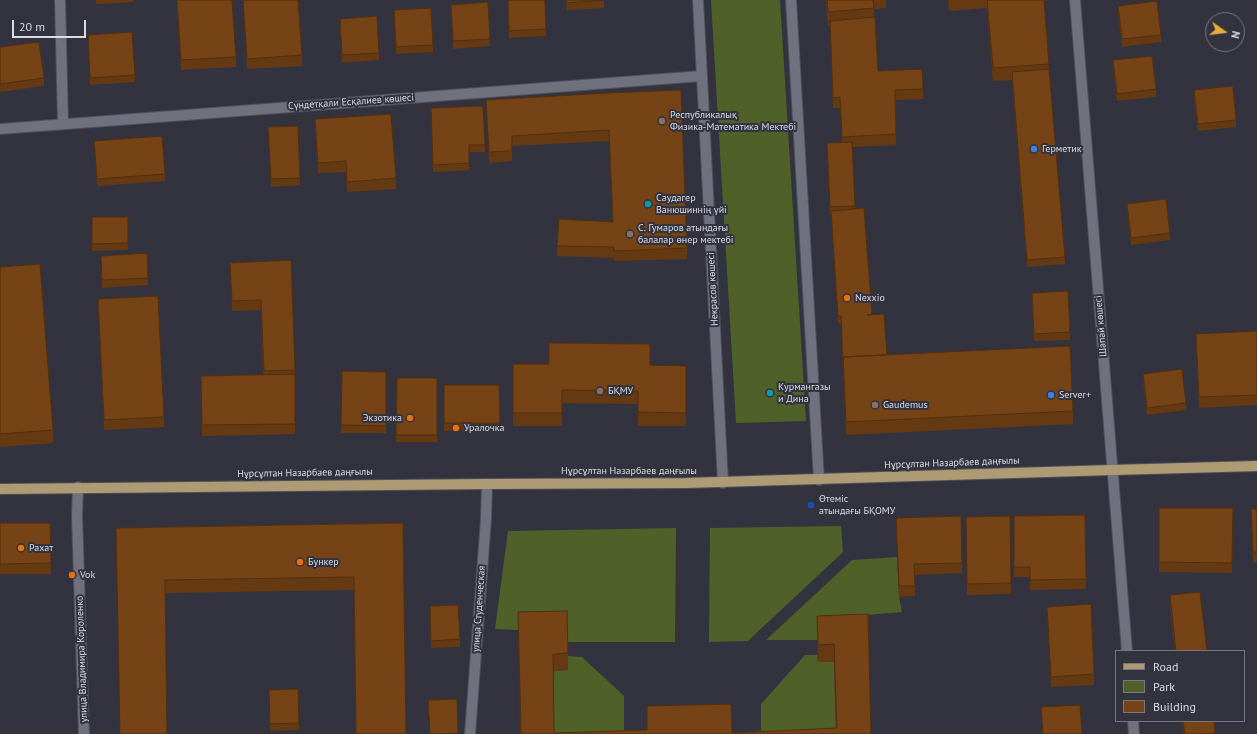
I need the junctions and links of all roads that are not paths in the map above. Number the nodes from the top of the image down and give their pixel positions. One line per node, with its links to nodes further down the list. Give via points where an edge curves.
1 (60, 0): 6 (street)
2 (698, 0): 5 (street, Некрасов көшесі)
3 (791, 0): 10 (street)
4 (1075, 0): 9 (street, Шапай көшесі)
5 (702, 76): 6 (street, Сүндетқали Есқалиев көшесі); 11 (street, Некрасов көшесі)
6 (63, 123): 7 (street, Сүндетқали Есқалиев көшесі)
7 (0, 129)
8 (1257, 466): 9 (main road, Нұрсұлтан Назарбаев даңғылы)
9 (1112, 470): 10 (main road, Нұрсұлтан Назарбаев даңғылы); 15 (street, Шапай көшесі)
10 (819, 480): 11 (main road, Нұрсұлтан Назарбаев даңғылы)
11 (723, 482): 12 (main road, Нұрсұлтан Назарбаев даңғылы)
12 (487, 484): 13 (main road, Нұрсұлтан Назарбаев даңғылы); 18 (street, улица Студенческая)
13 (78, 487): 14 (main road, Нұрсұлтан Назарбаев даңғылы); 17 (street, улица Владимира Короленко)
14 (0, 489)
15 (1127, 650)
16 (1133, 722): 19 (street)
17 (84, 734)
18 (470, 734)
19 (1134, 734)

